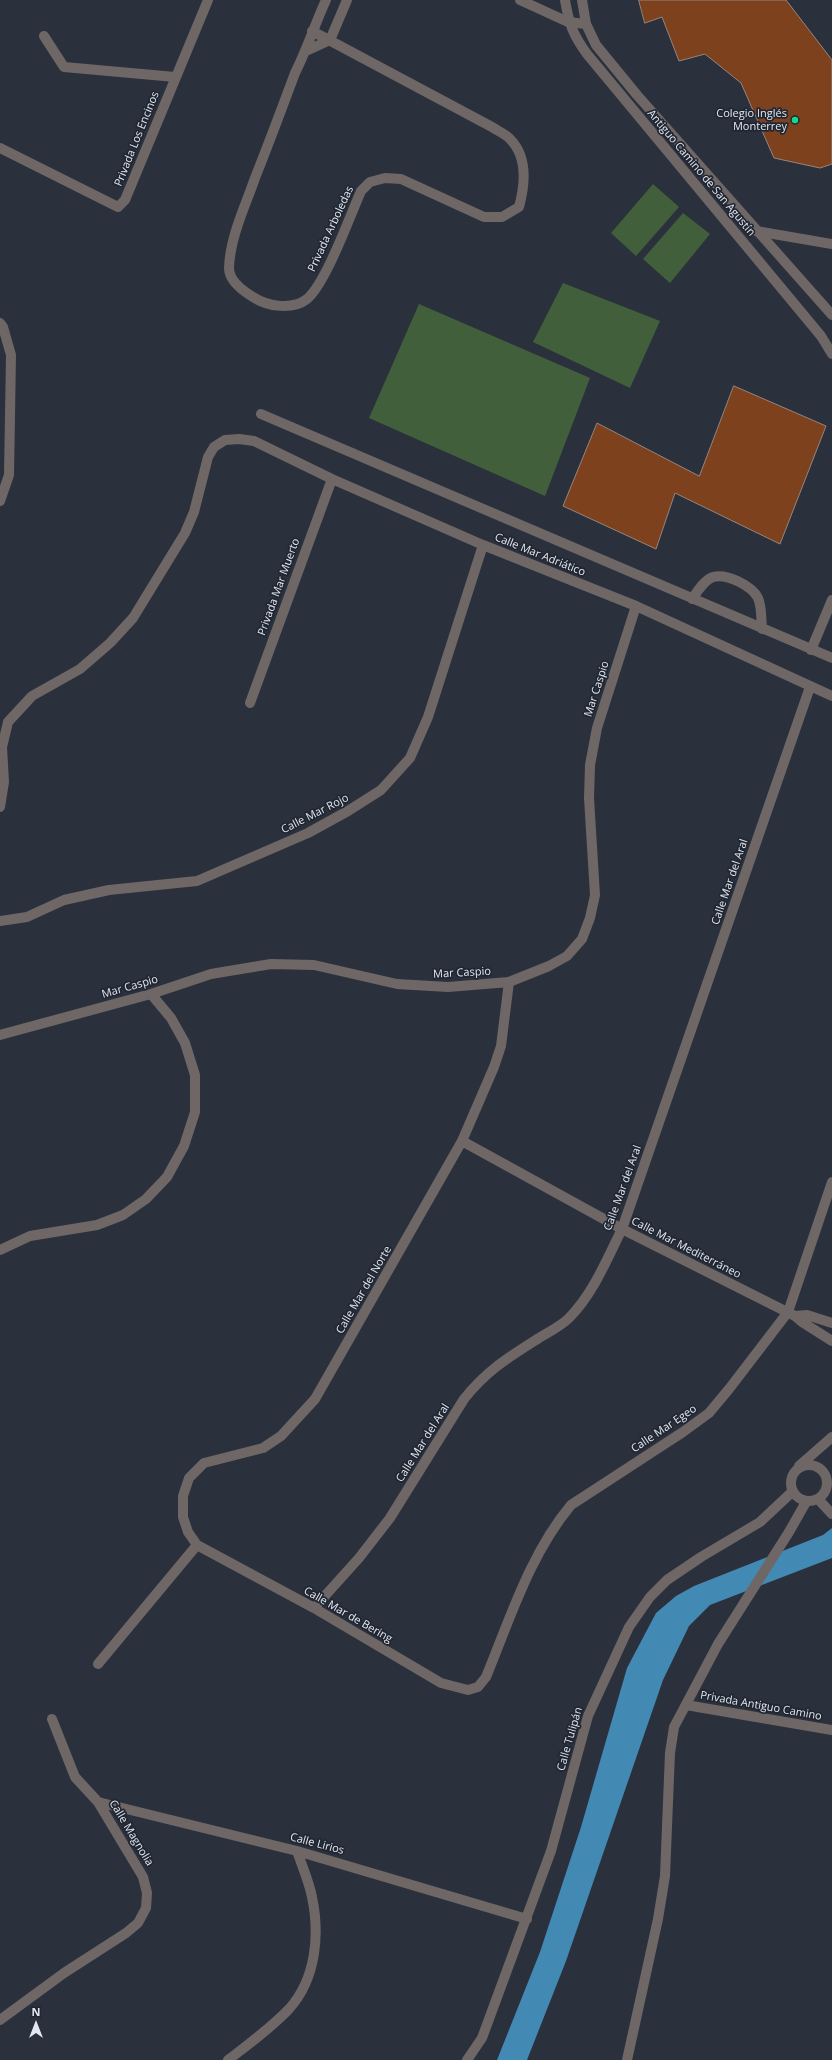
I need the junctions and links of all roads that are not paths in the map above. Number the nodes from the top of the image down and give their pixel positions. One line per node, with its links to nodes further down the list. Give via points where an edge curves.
1 (208, 0): 13 (street, Privada Los Encinos)
2 (326, 0): 9 (street, Privada Arboledas)
3 (347, 0): 11 (street)
4 (520, 0): 7 (street)
5 (566, 0): 7 (street, Antiguo Camino de San Agustín)
6 (582, 0): 8 (street, Antiguo Camino de San Agustín)
7 (568, 22): 8 (street); 15 (street, Antiguo Camino de San Agustín, via 578,42)
8 (586, 24): 14 (street, Antiguo Camino de San Agustín, via 596,45)
9 (312, 31): 11 (street, Privada Arboledas); 12 (street, Privada Arboledas)
10 (44, 36): 13 (street, via 64,67)
11 (330, 40): 12 (street); 12 (street, Privada Arboledas, via 510,139 520,154 524,190 519,207 502,217 484,217 401,179 385,178 370,182 361,191 322,278 311,293 295,306 278,306 256,299 239,288 229,270 231,250 240,219)
12 (306, 51)
13 (176, 77): 16 (street, Privada Los Encinos, via 125,200 118,207)
14 (637, 95): 15 (street); 17 (street, Antiguo Camino de San Agustín)
15 (628, 105): 21 (street, Antiguo Camino de San Agustín, via 821,336)
16 (0, 148)
17 (756, 232): 18 (street); 19 (street, Antiguo Camino de San Agustín)
18 (832, 244)
19 (832, 315)
20 (0, 323): 24 (street, via 11,355 8,474)
21 (832, 354)
22 (261, 414): 26 (street)
23 (332, 479): 25 (street, Calle Mar Adriático); 34 (street, Privada Mar Muerto); 35 (street, Calle Mar Adriático, via 254,441 225,440 214,447 208,457 194,512 184,534 133,618 110,643 80,669 32,696 8,722 2,747 4,782)
24 (0, 501)
25 (483, 545): 28 (street, Calle Mar Adriático); 36 (street, Calle Mar Rojo, via 428,717 410,758 381,790 308,833 197,881 109,890 64,900 27,917)
26 (692, 599): 29 (street); 29 (street, via 703,584 713,577 730,578 748,586 758,598)
27 (832, 600): 30 (street)
28 (636, 606): 32 (street, Calle Mar Adriático); 37 (street, Mar Caspio, via 597,728 590,765 589,798 595,895 590,918 582,938 567,956)
29 (762, 629): 30 (street)
30 (811, 650): 31 (street)
31 (832, 658)
32 (810, 687): 33 (street, Calle Mar Adriático); 42 (street, Calle Mar del Aral)
33 (832, 696)
34 (250, 703)
35 (0, 807)
36 (0, 922)
37 (509, 982): 38 (street, Mar Caspio, via 448,988 397,984 314,965 271,964 211,974); 40 (street, Calle Mar del Norte, via 501,1046)
38 (152, 994): 39 (street, Mar Caspio); 43 (street, via 171,1018 185,1043 195,1075 195,1112 184,1146 168,1177 146,1199 123,1215 97,1225 30,1236)
39 (0, 1035)
40 (462, 1141): 42 (street, Calle Mar Mediterráneo); 54 (street, Calle Mar del Norte, via 315,1399 281,1436 263,1448 204,1463 189,1478 183,1496 183,1517 188,1532)
41 (832, 1182): 44 (street, Calle Mar Egeo)
42 (622, 1229): 44 (street, Calle Mar Mediterráneo); 55 (street, Calle Mar del Aral, via 598,1278 568,1319 494,1367 478,1381 464,1399 390,1518 359,1558)
43 (0, 1250)
44 (792, 1314): 45 (street, Calle Mar Mediterráneo); 46 (street, Calle Mar Mediterráneo); 57 (street, Calle Mar Egeo, via 709,1413 571,1505 558,1521 536,1560)
45 (832, 1322)
46 (832, 1340)
47 (832, 1437): 48 (street)
48 (795, 1470): 49 (street, via 806,1465 816,1466); 50 (street, via 790,1483)
49 (830, 1477): 51 (street, via 826,1490)
50 (792, 1492): 52 (street); 63 (street, Calle Tulipán, via 760,1522 667,1580 650,1597 629,1627 588,1716 551,1851)
51 (818, 1499): 52 (street); 53 (street)
52 (806, 1502): 58 (street, via 718,1644)
53 (832, 1514)
54 (197, 1545): 55 (street, Calle Mar de Bering); 56 (street)
55 (314, 1608): 57 (street, Calle Mar de Bering, via 441,1683 468,1690 478,1687)
56 (98, 1664)
57 (486, 1677)
58 (686, 1705): 60 (street, Privada Antiguo Camino); 67 (street, via 673,1733 665,1876)
59 (52, 1719): 61 (street, Calle Magnolia, via 75,1777)
60 (832, 1730)
61 (98, 1802): 62 (street, Calle Lirios); 64 (street, Calle Magnolia, via 143,1877 147,1894 146,1908 138,1922 126,1933)
62 (297, 1850): 63 (street, Calle Lirios); 65 (street, via 312,1895 316,1920 315,1949 307,1981 289,2008)
63 (527, 1918): 66 (street, Calle Tulipán, via 482,2038)
64 (0, 2020)
65 (228, 2060)
66 (467, 2060)
67 (627, 2060)

